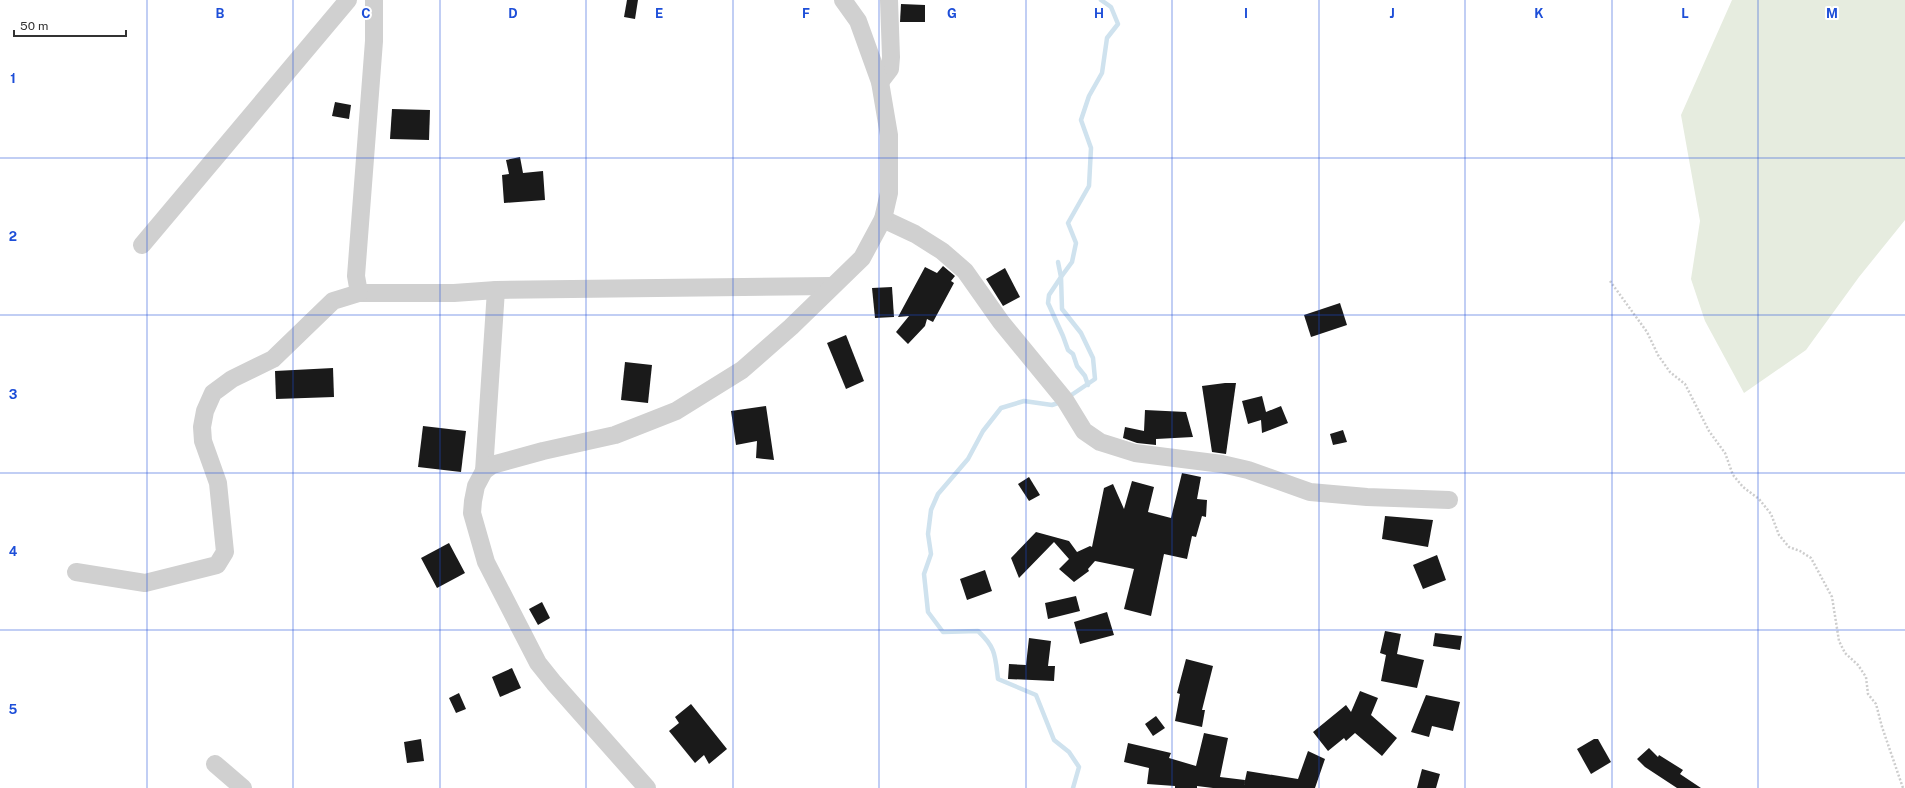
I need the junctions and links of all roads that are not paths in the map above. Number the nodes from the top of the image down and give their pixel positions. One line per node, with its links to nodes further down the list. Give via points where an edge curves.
1 (348, 0): 7 (street)
2 (374, 0): 10 (street, via 374,41 356,276)
3 (843, 0): 5 (street, via 858,21)
4 (889, 0): 5 (street, via 890,69)
5 (880, 82): 6 (street, via 890,143 889,192)
6 (883, 219): 8 (street, via 862,258); 12 (street, via 915,234 942,251 965,271 1001,322 1065,400 1084,431 1100,442 1135,453 1222,464 1248,470 1310,492)
7 (142, 245)
8 (832, 286): 9 (street); 11 (street, via 742,370 676,410 615,435 492,465)
9 (496, 290): 10 (street, via 454,293); 11 (street)
10 (359, 293): 13 (street, via 333,301 273,359 232,379 213,393 205,411 202,441 218,483 225,552 218,565 145,583)
11 (484, 471): 16 (street, via 476,486 472,513 486,562 538,663)
12 (1449, 500)
13 (76, 572)
14 (215, 764): 15 (street)
15 (243, 788)
16 (647, 788)

